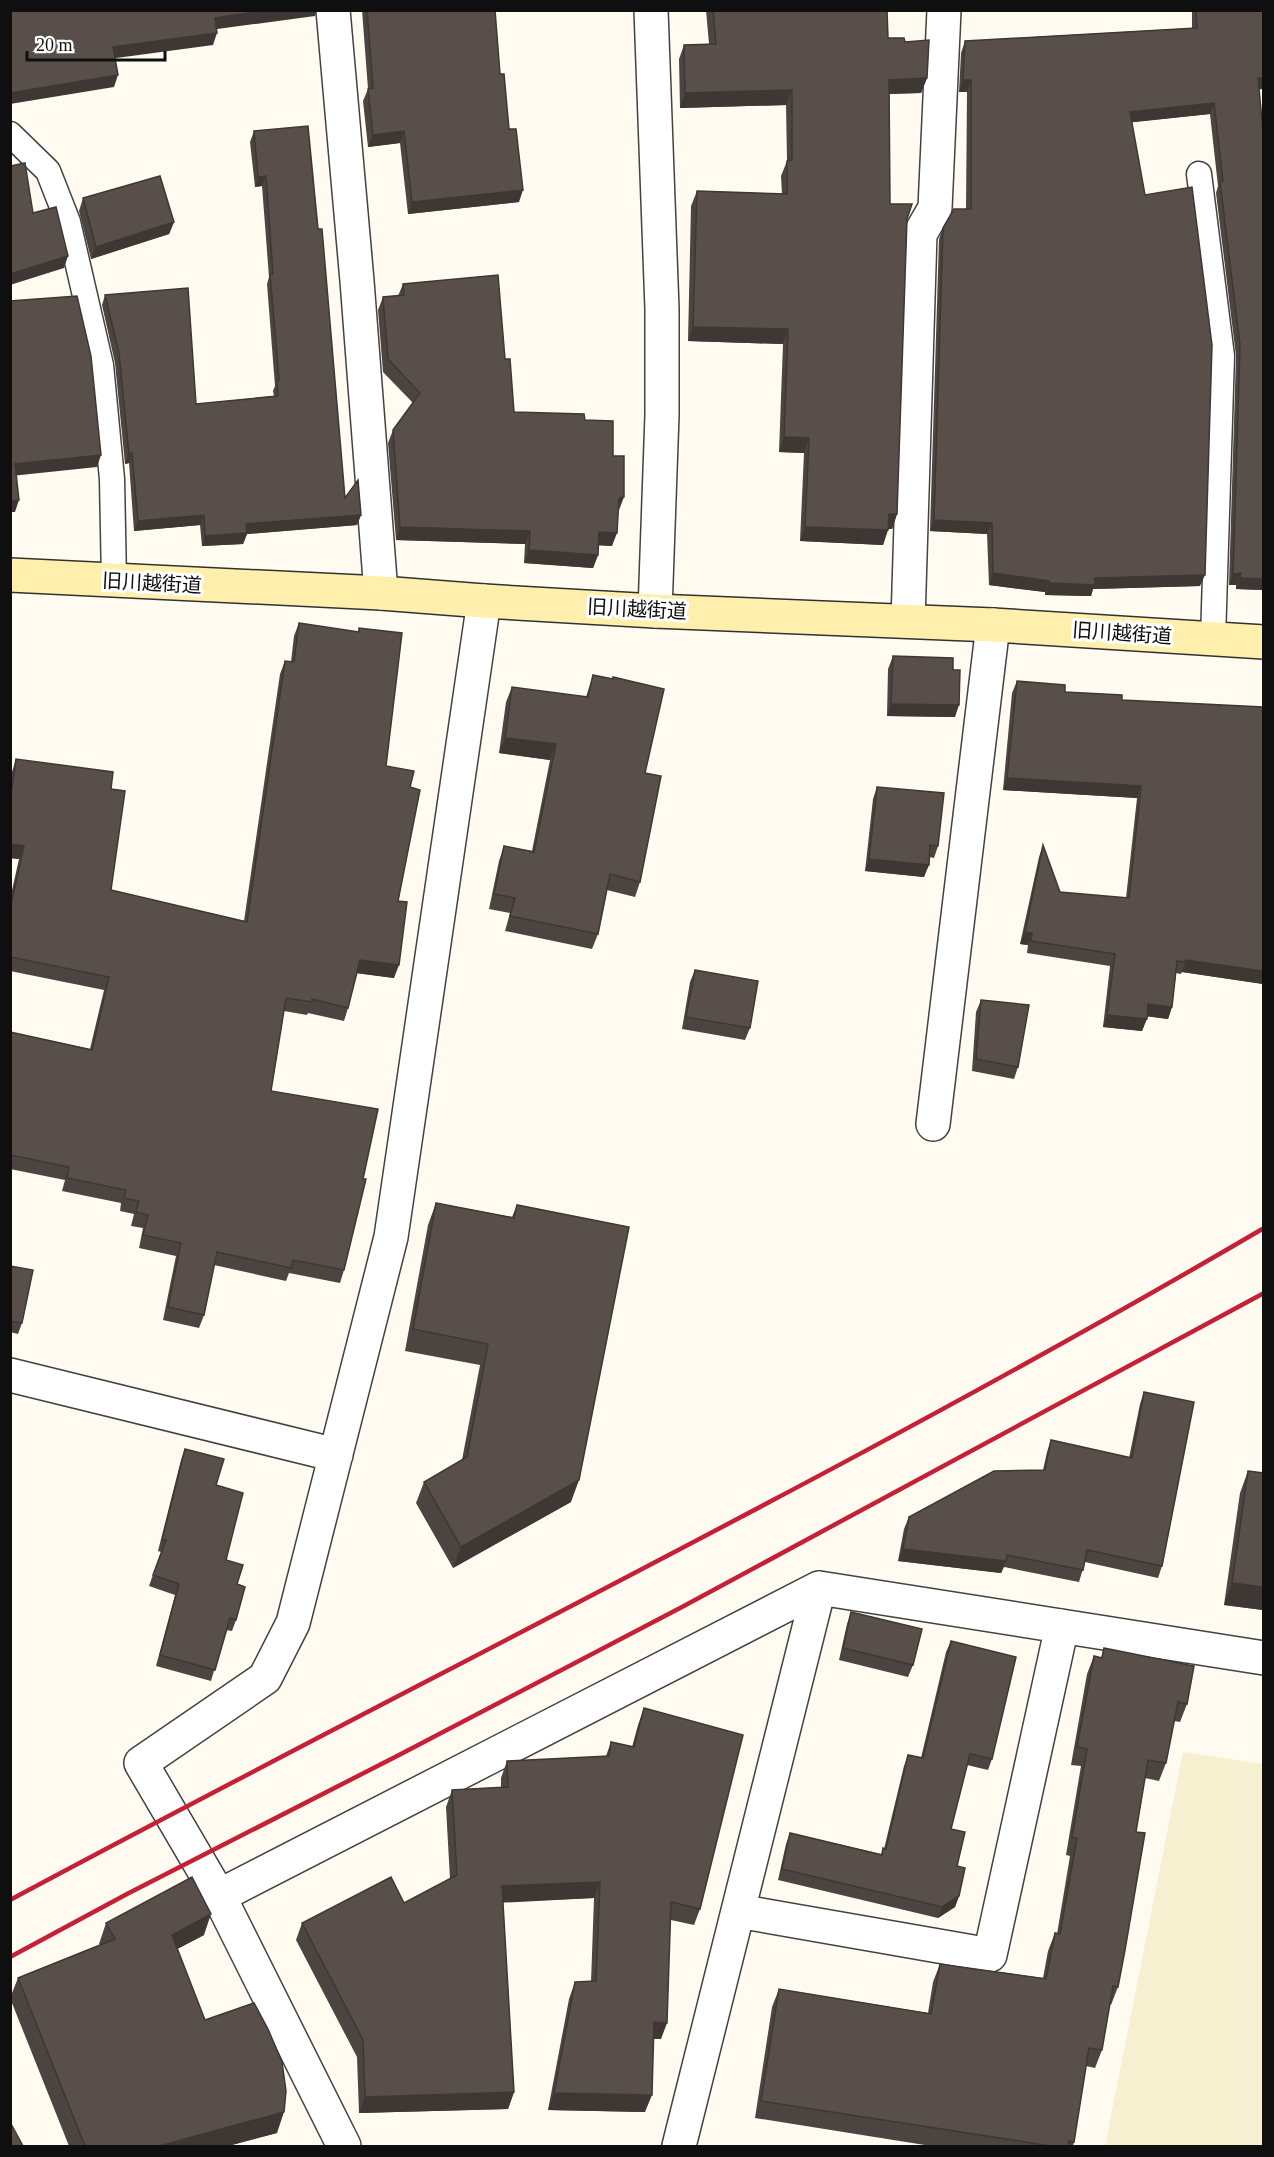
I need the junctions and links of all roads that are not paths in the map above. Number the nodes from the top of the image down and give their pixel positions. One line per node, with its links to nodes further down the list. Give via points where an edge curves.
1 (333, 10): 8 (street)
2 (651, 10): 10 (street, via 662,309)
3 (944, 10): 11 (street, via 935,207 920,234)
4 (10, 134): 7 (lane, via 48,171 68,222 101,365 112,479)
5 (1199, 174): 13 (lane, via 1222,356)
6 (10, 575): 7 (main road, 旧川越街道)
7 (114, 581): 8 (main road, 旧川越街道)
8 (381, 593): 9 (main road, 旧川越街道)
9 (484, 602): 10 (main road, 旧川越街道); 17 (street, via 391,1237)
10 (655, 610): 11 (main road, 旧川越街道)
11 (908, 621): 12 (main road, 旧川越街道)
12 (993, 625): 13 (main road, 旧川越街道); 15 (street)
13 (1213, 639): 14 (main road, 旧川越街道)
14 (1263, 642)
15 (933, 1124)
16 (10, 1375): 17 (street)
17 (336, 1455): 21 (street, via 293,1623 265,1678 141,1763)
18 (819, 1588): 19 (street); 21 (street); 22 (street)
19 (1062, 1626): 20 (street); 22 (street, via 990,1955)
20 (1263, 1658)
21 (219, 1896): 23 (street)
22 (738, 1911): 24 (street)
23 (344, 2146)
24 (679, 2146)

